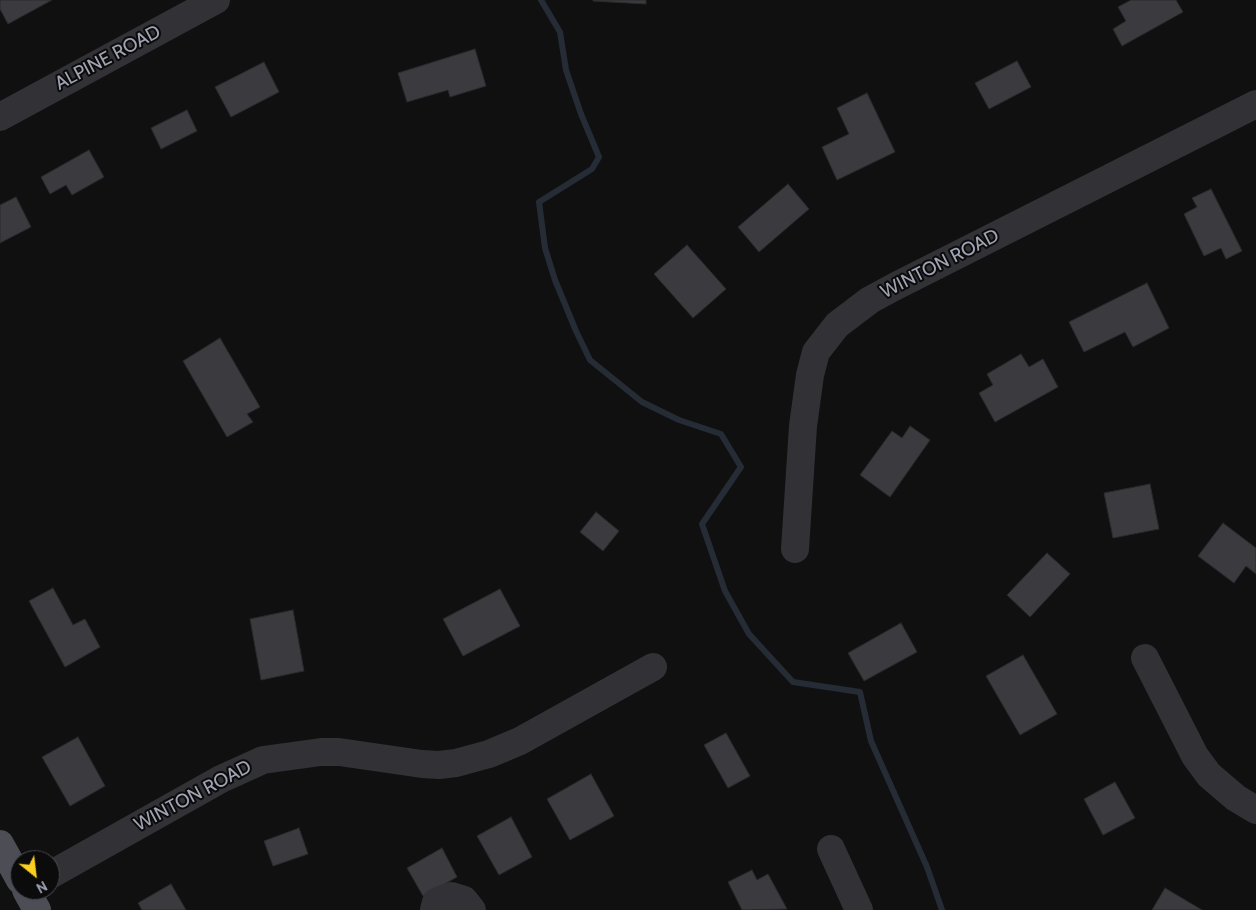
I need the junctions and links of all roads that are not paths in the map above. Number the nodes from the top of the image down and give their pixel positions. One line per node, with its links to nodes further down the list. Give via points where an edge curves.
1 (216, 0): 3 (street, ALPINE ROAD)
2 (1253, 114): 4 (street, WINTON ROAD, via 894,287 837,325 816,352 810,375 803,426)
3 (0, 117)
4 (795, 550)
5 (1145, 658): 7 (street, via 1195,756 1208,774)
6 (653, 667): 11 (street, WINTON ROAD, via 520,741 456,763 422,764 339,752 263,760 221,779)
7 (1256, 810)
8 (0, 844): 10 (main road)
9 (831, 849): 14 (street)
10 (10, 862)
11 (60, 869)
12 (434, 910): 13 (street, via 436,902 451,896 464,900)
13 (472, 910)
14 (859, 910)

